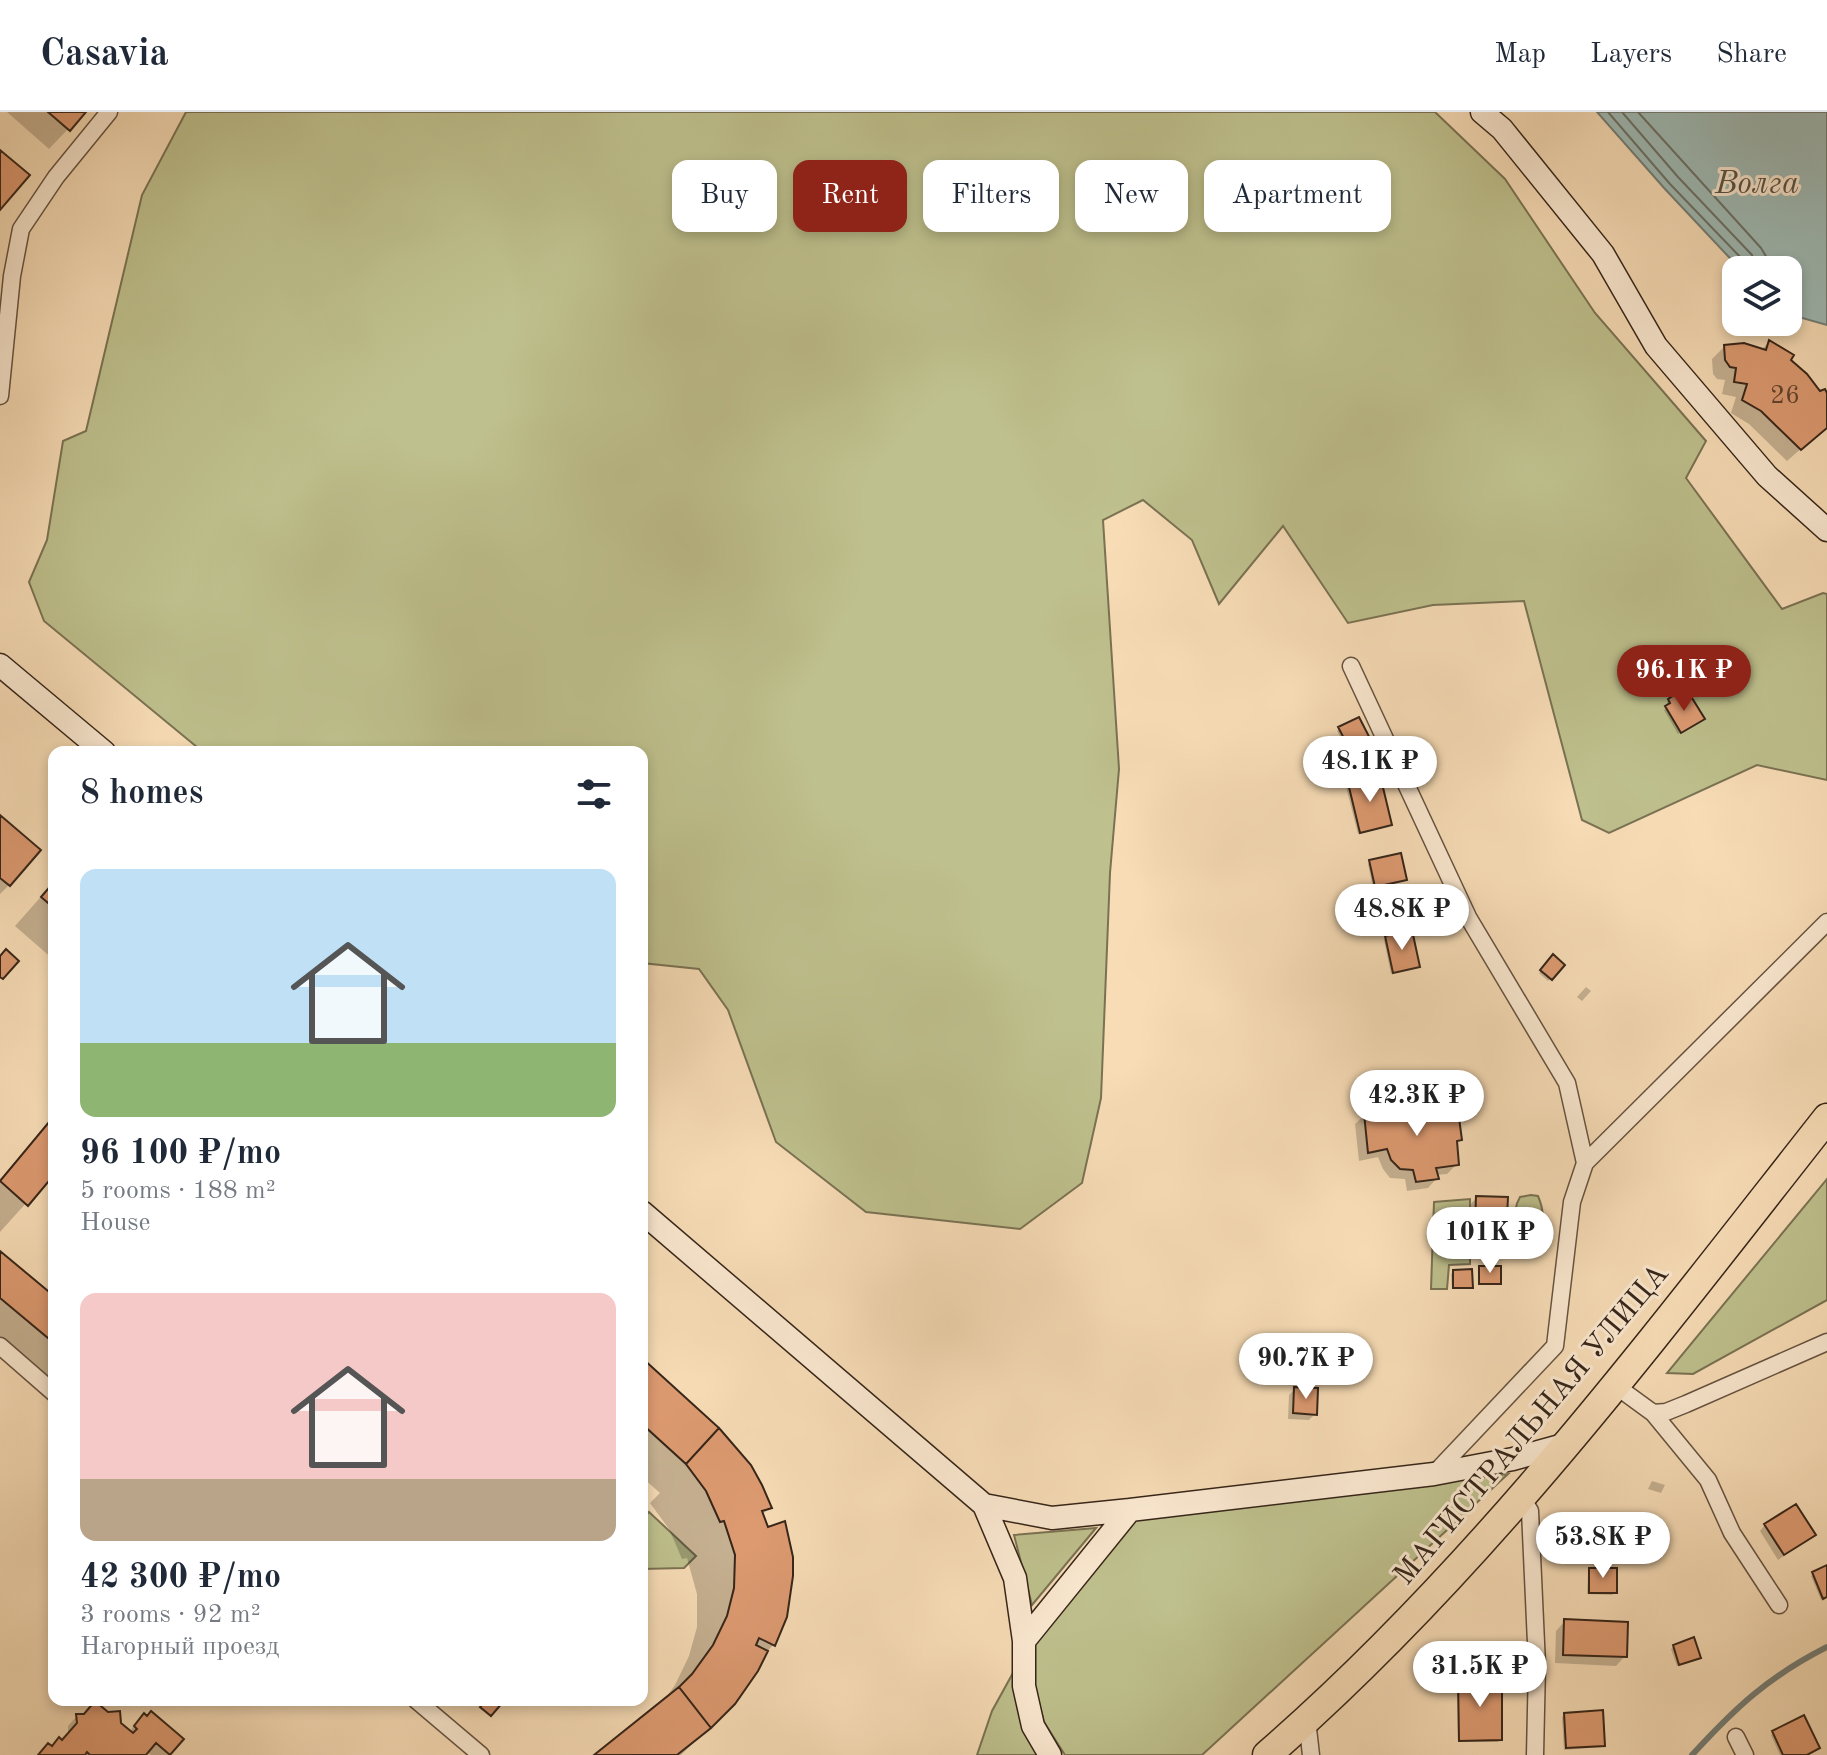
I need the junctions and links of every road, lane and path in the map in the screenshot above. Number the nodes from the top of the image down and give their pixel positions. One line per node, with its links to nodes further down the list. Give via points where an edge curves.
1 (109, 112): 3 (street, via 21,229)
2 (1482, 112): 4 (main road, via 1502,129 1603,254 1656,346 1767,476)
3 (0, 396)
4 (1827, 530)
5 (0, 665): 7 (main road)
6 (1351, 666): 10 (street, via 1468,917 1567,1083)
7 (97, 746)
8 (1827, 922): 10 (street)
9 (1827, 1118): 14 (highway, МАГИСТРАЛЬНАЯ УЛИЦА)
10 (1585, 1163): 18 (street, via 1572,1202 1555,1346)
11 (648, 1217): 20 (main road)
12 (1827, 1342): 16 (street, via 1686,1404)
13 (0, 1346): 15 (street)
14 (1616, 1386): 16 (street); 17 (highway, МАГИСТРАЛЬНАЯ УЛИЦА)
15 (48, 1388)
16 (1653, 1413): 22 (street, via 1708,1480 1732,1533)
17 (1567, 1444): 18 (main road); 19 (highway, МАГИСТРАЛЬНАЯ УЛИЦА)
18 (1434, 1474): 21 (main road)
19 (1521, 1496): 25 (highway, МАГИСТРАЛЬНАЯ УЛИЦА, via 1425,1606); 31 (street, via 1530,1511)
20 (984, 1505): 21 (main road, via 1052,1518); 23 (main road, via 1015,1578)
21 (1130, 1510): 23 (main road)
22 (1779, 1605)
23 (1024, 1641): 28 (main road, via 1024,1686 1033,1726)
24 (423, 1706): 27 (street)
25 (1307, 1720): 29 (highway, МАГИСТРАЛЬНАЯ УЛИЦА); 30 (street)
26 (1736, 1737): 32 (street)
27 (481, 1755)
28 (1050, 1755)
29 (1267, 1755)
30 (1311, 1755)
31 (1535, 1755)
32 (1745, 1755)

